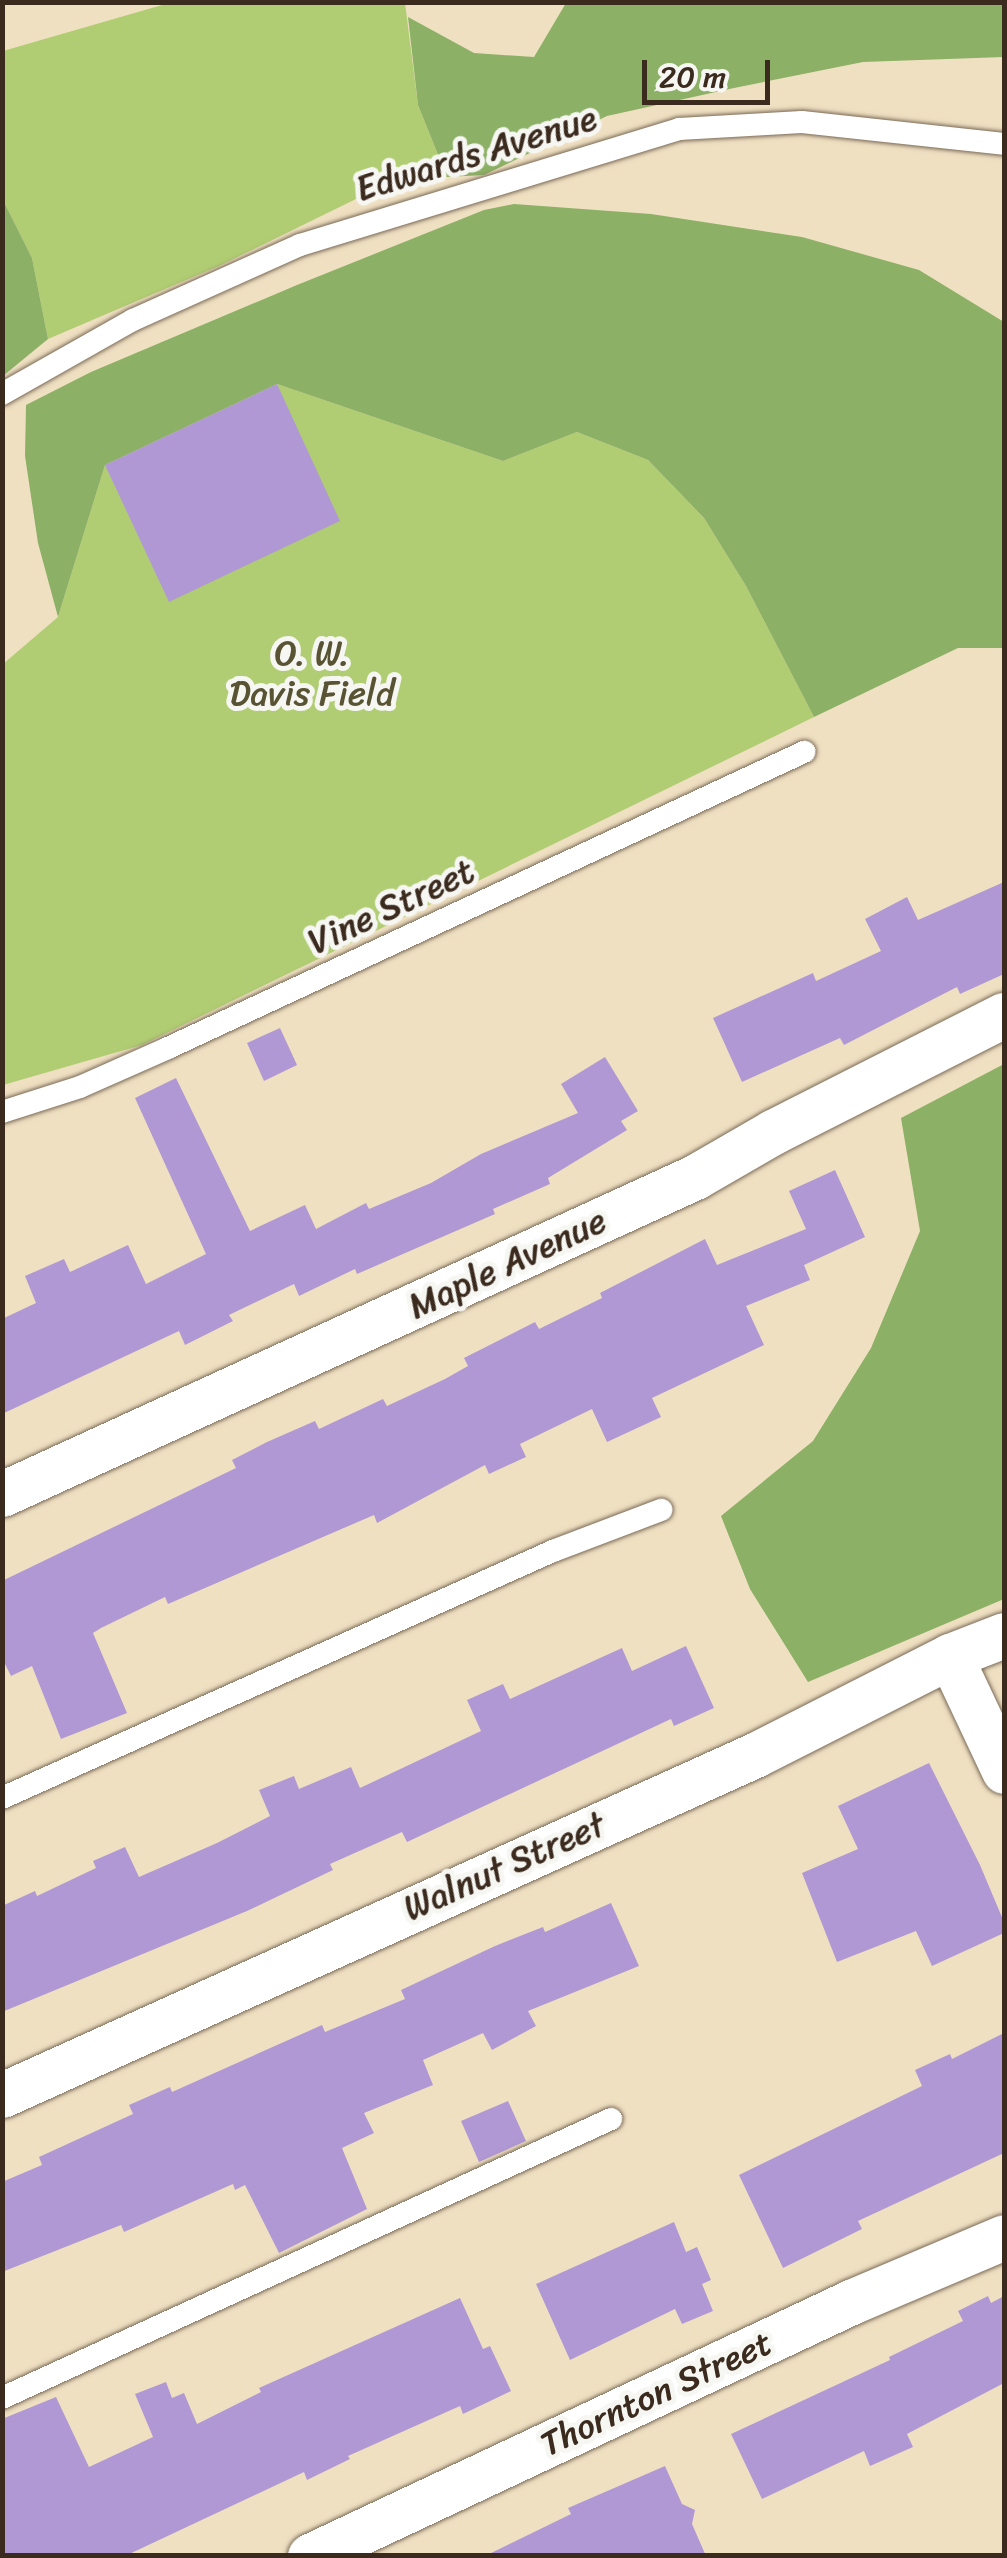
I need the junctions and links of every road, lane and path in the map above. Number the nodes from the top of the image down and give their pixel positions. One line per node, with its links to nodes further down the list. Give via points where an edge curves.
1 (1004, 144): 2 (lane, Edwards Avenue, via 802,122 679,129 300,244 133,320)
2 (2, 394)
3 (804, 752): 5 (lane, Vine Street, via 168,1048)
4 (1004, 1016): 6 (street, Maple Avenue, via 694,1177)
5 (2, 1112)
6 (2, 1494)
7 (661, 1510): 11 (lane, via 553,1551)
8 (1004, 1635): 9 (street, Walnut Street)
9 (950, 1656): 10 (street); 12 (street, Walnut Street, via 755,1754)
10 (1004, 1770)
11 (2, 1798)
12 (2, 2095)
13 (611, 2119): 15 (lane)
14 (1004, 2238): 16 (street, Thornton Street, via 851,2302)
15 (2, 2398)
16 (310, 2556)

